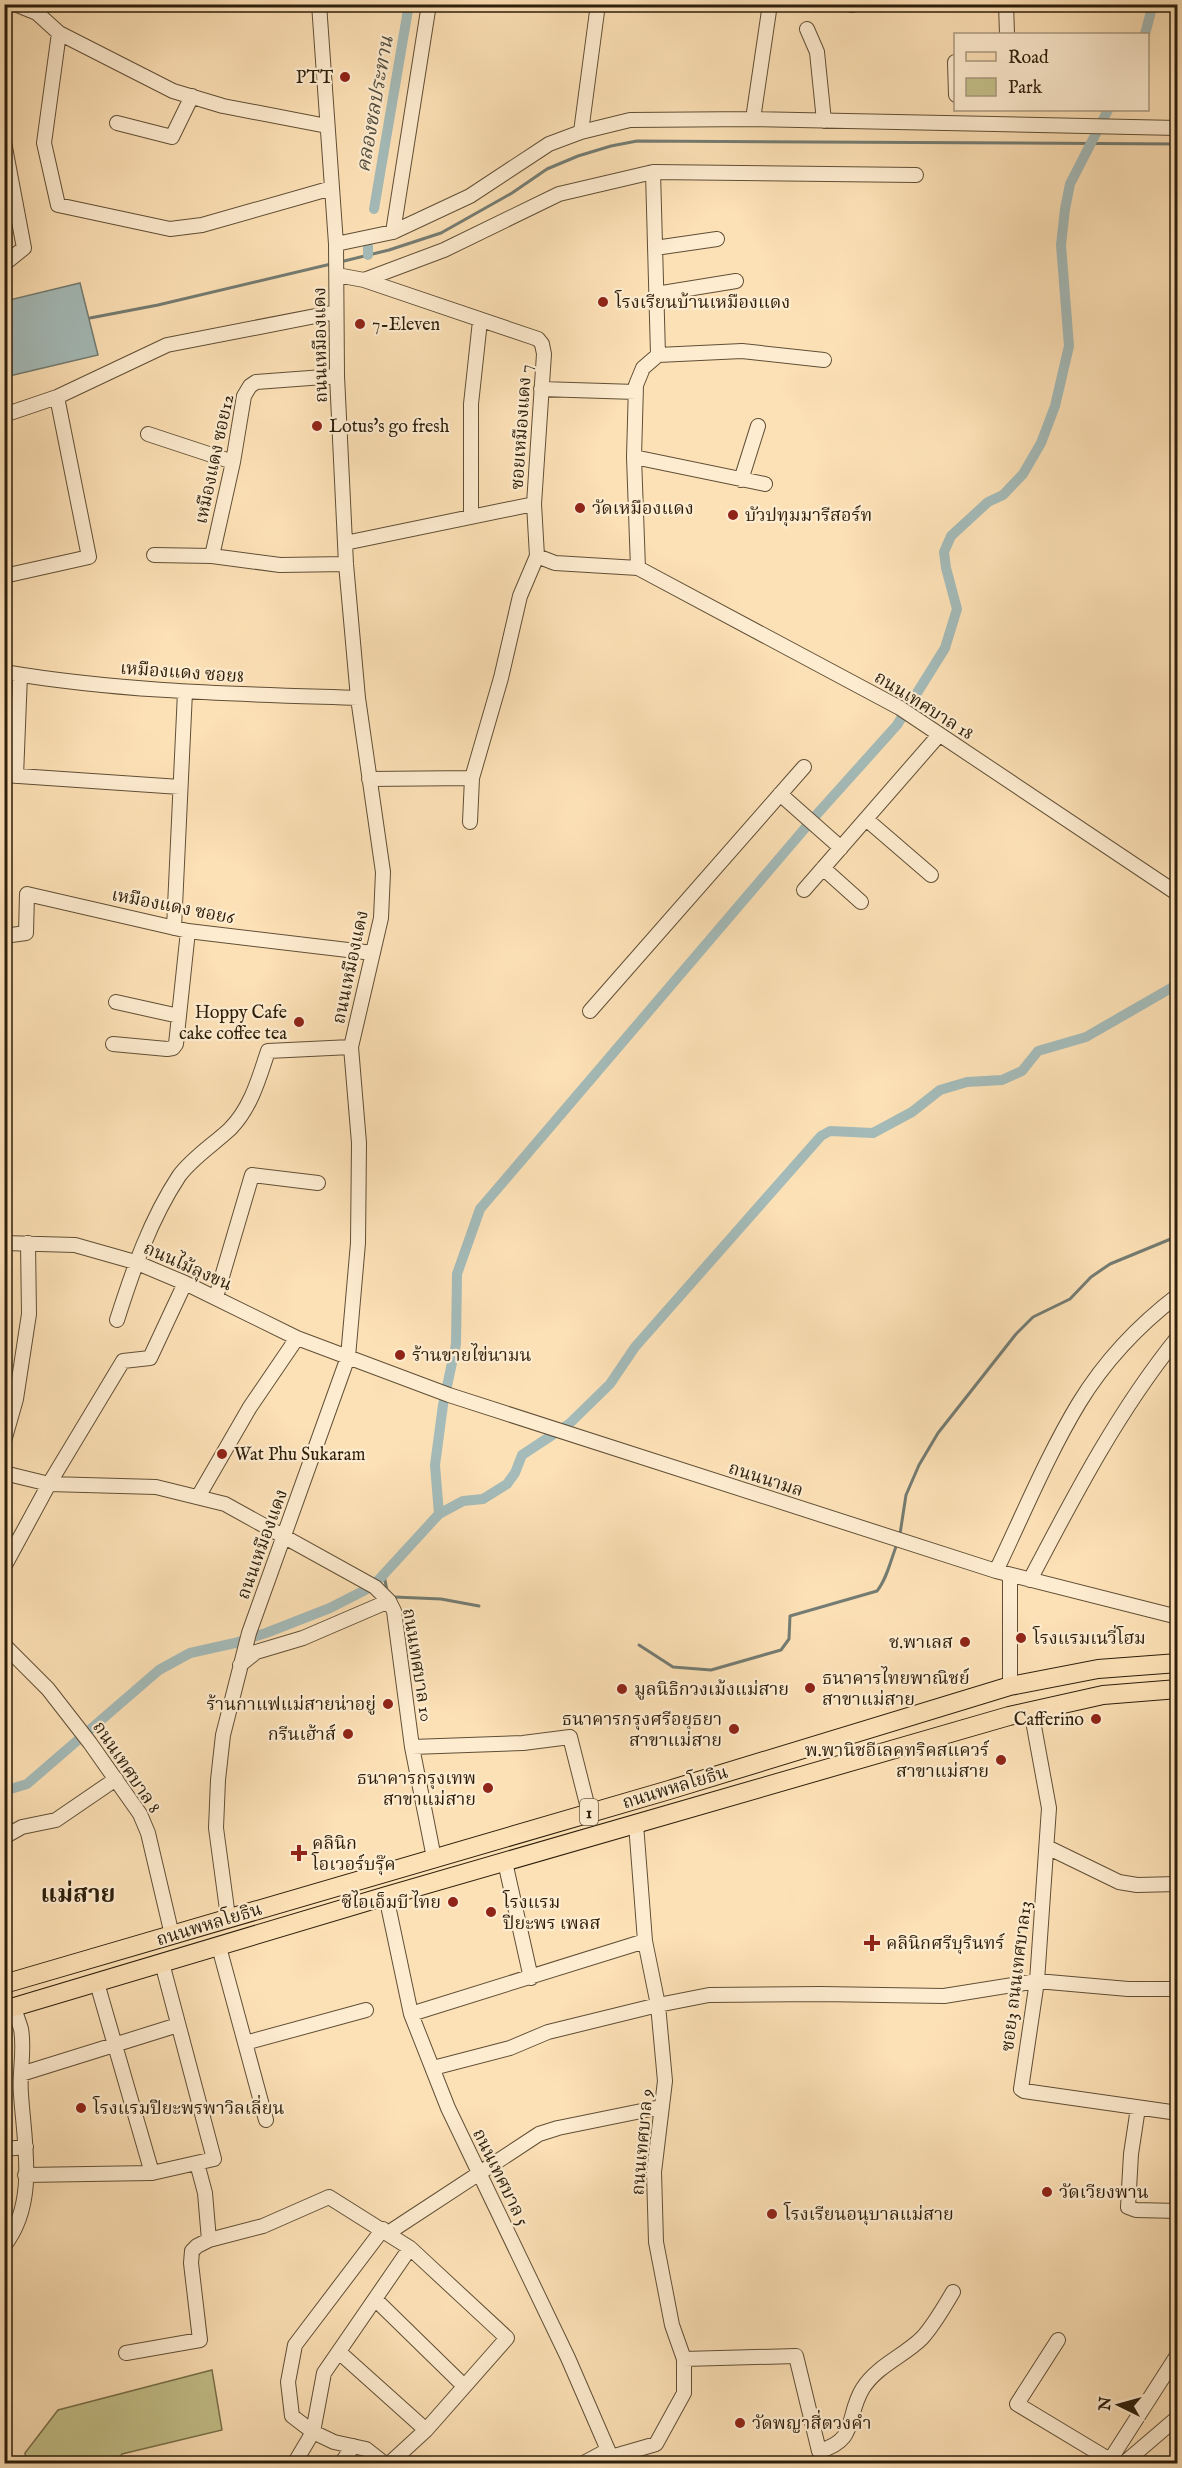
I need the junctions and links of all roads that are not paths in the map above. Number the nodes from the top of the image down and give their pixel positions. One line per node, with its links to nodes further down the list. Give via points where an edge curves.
1 (15, 4): 8 (street, via 37,13)
2 (319, 4): 18 (street, ถนนเหมืองแดง)
3 (429, 4): 25 (street)
4 (598, 4): 20 (street)
5 (770, 4): 13 (street)
6 (1006, 4): 9 (street)
7 (807, 28): 14 (street, via 817,52)
8 (59, 33): 10 (street, via 173,91); 24 (street, via 44,143 58,205 170,229 202,225)
9 (1007, 33)
10 (192, 96): 15 (street, via 172,137); 18 (street, via 223,106)
11 (956, 111): 16 (street)
12 (1007, 111): 17 (street)
13 (753, 119): 14 (street); 20 (street, via 630,120)
14 (824, 121): 16 (street)
15 (117, 123)
16 (956, 124): 17 (street)
17 (1007, 125): 19 (street)
18 (327, 126): 24 (street, ถนนเหมืองแดง)
19 (1178, 128)
20 (581, 132): 25 (street, via 549,144 470,196)
21 (4, 142): 29 (street, via 24,248)
22 (653, 172): 23 (street); 28 (street); 31 (street, via 559,194 444,250)
23 (916, 175)
24 (332, 188): 27 (street, ถนนเหมืองแดง)
25 (393, 231): 27 (street)
26 (717, 239): 28 (street)
27 (336, 248): 30 (street, ถนนเหมืองแดง)
28 (655, 248): 33 (street)
29 (4, 264)
30 (337, 272): 31 (street, ซอยเหมืองแดง 7); 34 (street, ถนนเหมืองแดง)
31 (364, 280): 35 (street, ซอยเหมืองแดง 7)
32 (736, 282): 33 (street)
33 (656, 294): 36 (street)
34 (336, 312): 38 (street, ถนนเหมืองแดง); 41 (street, via 167,345)
35 (480, 321): 39 (street, ซอยเหมืองแดง 7, via 538,339 544,354); 50 (street, via 471,404)
36 (658, 355): 37 (street, via 742,351); 40 (street, via 643,368)
37 (824, 360)
38 (337, 376): 46 (street, เหมืองแดง ซอย12, via 256,382 250,386 244,396); 51 (street, ถนนเหมืองแดง)
39 (541, 390): 40 (street); 49 (street, ซอยเหมืองแดง 7)
40 (636, 392): 45 (street)
41 (57, 398): 42 (street); 57 (street, via 89,557)
42 (4, 415)
43 (758, 426): 47 (street)
44 (147, 434): 46 (street)
45 (634, 457): 47 (street); 56 (street)
46 (233, 462): 53 (street, เหมืองแดง ซอย12)
47 (741, 480): 48 (street)
48 (765, 484)
49 (534, 504): 50 (street); 54 (street, ซอยเหมืองแดง 7)
50 (471, 516): 51 (street)
51 (345, 543): 55 (street, ถนนเหมืองแดง)
52 (154, 555): 53 (street)
53 (212, 556): 55 (street, via 280,565)
54 (537, 556): 56 (street, via 555,563); 65 (street, via 520,596)
55 (346, 564): 61 (street, ถนนเหมืองแดง)
56 (638, 568): 62 (street, ถนนเทศบาล 18, via 906,712)
57 (4, 576)
58 (4, 672): 59 (street, เหมืองแดง ซอย8)
59 (20, 675): 60 (street, เหมืองแดง ซอย8); 64 (street)
60 (185, 692): 61 (street, เหมืองแดง ซอย8); 67 (street)
61 (358, 698): 66 (street, ถนนเหมืองแดง)
62 (939, 735): 69 (street); 75 (street, ถนนเทศบาล 18)
63 (804, 767): 68 (street)
64 (10, 775): 67 (street)
65 (472, 778): 66 (street); 70 (street)
66 (369, 779): 79 (street, ถนนเหมืองแดง, via 383,872 381,918)
67 (180, 787): 77 (street)
68 (780, 794): 71 (street); 81 (street)
69 (866, 819): 71 (street); 73 (street)
70 (470, 822)
71 (841, 848): 72 (street)
72 (823, 868): 74 (street); 76 (street)
73 (931, 875)
74 (804, 890)
75 (1178, 894)
76 (861, 902)
77 (181, 929): 78 (street, เหมืองแดง ซอย6, via 27,894 26,933); 79 (street, เหมืองแดง ซอย6); 82 (street)
78 (4, 936)
79 (373, 953): 84 (street, ถนนเหมืองแดง)
80 (116, 1002): 82 (street)
81 (590, 1011)
82 (179, 1016): 83 (street, via 173,1048)
83 (113, 1044)
84 (351, 1047): 88 (street, via 268,1051 252,1097 232,1126 181,1174); 95 (street, ถนนเหมืองแดง, via 359,1143 358,1243)
85 (318, 1183): 91 (street, via 252,1175)
86 (4, 1243): 87 (street, ถนนไม้ลุงขน)
87 (28, 1243): 88 (street, ถนนไม้ลุงขน, via 75,1245); 96 (street, via 29,1314 16,1399)
88 (135, 1262): 89 (street, ถนนไม้ลุงขน); 92 (street)
89 (185, 1283): 91 (street, ถนนไม้ลุงขน); 98 (street, via 150,1358 123,1360)
90 (1178, 1295): 102 (street, via 1130,1338 1080,1402)
91 (216, 1297): 94 (street, ถนนไม้ลุงขน)
92 (117, 1320)
93 (1178, 1337): 104 (street, via 1126,1408)
94 (297, 1338): 95 (street, ถนนไม้ลุงขน); 99 (street, via 250,1407)
95 (348, 1357): 100 (street, ถนนเหมืองแดง); 102 (street, ถนนนามล, via 546,1428)
96 (4, 1441)
97 (4, 1473): 98 (street)
98 (49, 1484): 99 (street, via 156,1487); 101 (street)
99 (198, 1497): 100 (street, via 225,1504)
100 (284, 1535): 105 (street); 108 (street, ถนนเหมืองแดง)
101 (4, 1567)
102 (996, 1571): 103 (street, ถนนนามล)
103 (1010, 1575): 104 (street, ถนนนามล); 110 (street)
104 (1030, 1580): 106 (street, ถนนนามล)
105 (382, 1594): 108 (street, via 303,1638 256,1652); 113 (street, ถนนเทศบาล 10, via 394,1611)
106 (1178, 1617)
107 (4, 1645): 114 (street, ถนนเทศบาล 8, via 48,1689)
108 (241, 1662): 125 (street, ถนนเหมืองแดง, via 223,1735 218,1780 216,1828)
109 (1178, 1663): 110 (main road, ถนนพหลโยธิน / 1, via 1098,1669)
110 (1010, 1686): 115 (main road, ถนนพหลโยธิน / 1)
111 (1177, 1691): 112 (main road, ถนนพหลโยธิน / 1, via 1103,1695)
112 (1031, 1710): 117 (main road, ถนนพหลโยธิน / 1); 120 (street, ซอย3 ถนนเทศบาล13, via 1049,1808)
113 (411, 1747): 116 (street, via 524,1743 570,1737); 121 (street, ถนนเทศบาล 10)
114 (116, 1779): 119 (street, via 56,1820 22,1827); 126 (street, ถนนเทศบาล 8, via 148,1833)
115 (630, 1801): 116 (main road, ถนนพหลโยธิน / 1); 117 (main road)
116 (589, 1812): 118 (main road); 121 (main road, ถนนพหลโยธิน / 1)
117 (636, 1824): 118 (main road, ถนนพหลโยธิน / 1); 127 (street, ถนนเทศบาล 9)
118 (595, 1835): 122 (main road, ถนนพหลโยธิน / 1)
119 (4, 1837)
120 (1047, 1847): 123 (street, via 1119,1882); 131 (street, ซอย3 ถนนเทศบาล13)
121 (434, 1858): 125 (main road, ถนนพหลโยธิน / 1)
122 (505, 1862): 124 (main road, ถนนพหลโยธิน / 1); 130 (street)
123 (1178, 1884)
124 (386, 1896): 128 (main road, ถนนพหลโยธิน / 1); 138 (street, ถนนเทศบาล 5)
125 (228, 1917): 126 (main road, ถนนพหลโยธิน / 1)
126 (172, 1935): 133 (main road, ถนนพหลโยธิน / 1)
127 (645, 1941): 130 (street); 135 (street, ถนนเทศบาล 9)
128 (219, 1947): 129 (main road, ถนนพหลโยธิน / 1); 140 (street)
129 (162, 1963): 132 (main road, ถนนพหลโยธิน / 1); 139 (street)
130 (531, 1977): 138 (street)
131 (1036, 1981): 134 (street); 135 (street, via 944,1996 709,1995); 145 (street, ซอย3 ถนนเทศบาล13, via 1021,2089)
132 (97, 1983): 136 (main road, ถนนพหลโยธิน / 1); 141 (street)
133 (4, 1984)
134 (1178, 1989)
135 (658, 2005): 142 (street, via 548,2032 510,2048); 144 (street, ถนนเทศบาล 9, via 665,2081)
136 (9, 2009): 143 (street, via 21,2031)
137 (366, 2010): 140 (street)
138 (411, 2014): 142 (street, ถนนเทศบาล 5)
139 (178, 2025): 141 (street); 150 (street, via 214,2159)
140 (245, 2043): 147 (street)
141 (115, 2046): 143 (street); 152 (street)
142 (433, 2068): 151 (street, ถนนเทศบาล 5)
143 (21, 2074): 148 (street)
144 (661, 2107): 151 (street, via 539,2134); 165 (street, ถนนเทศบาล 9, via 654,2172 656,2242 672,2325)
145 (1138, 2108): 146 (street, ซอย3 ถนนเทศบาล13); 154 (street, via 1128,2207)
146 (1178, 2113)
147 (266, 2120)
148 (27, 2147): 149 (street); 153 (street)
149 (4, 2149)
150 (197, 2163): 152 (street); 156 (street, via 205,2193)
151 (478, 2172): 155 (street); 171 (street, ถนนเทศบาล 5)
152 (152, 2173): 153 (street)
153 (25, 2175): 157 (street, via 21,2213)
154 (1178, 2211)
155 (385, 2231): 156 (street, via 329,2197 263,2226); 158 (street); 169 (street, via 295,2345 288,2382 292,2416)
156 (209, 2240): 163 (street, via 192,2251 200,2340)
157 (4, 2246)
158 (411, 2248): 160 (street); 166 (street, via 507,2338)
159 (953, 2292): 165 (street, via 922,2338 883,2366 863,2388 846,2436 836,2447 819,2451 796,2356)
160 (375, 2299): 162 (street); 166 (street)
161 (1058, 2340): 164 (street, via 1017,2404 1110,2460)
162 (339, 2352): 168 (street); 169 (street, via 324,2373)
163 (126, 2353)
164 (1178, 2354)
165 (684, 2359): 171 (street, ถนนเทศบาล 9, via 684,2393 656,2444)
166 (463, 2385): 168 (street)
167 (1178, 2417): 176 (street)
168 (426, 2430): 174 (street)
169 (313, 2432): 170 (street); 172 (street)
170 (353, 2446): 173 (street); 174 (street, via 366,2449)
171 (611, 2457): 175 (street, ถนนเทศบาล 9)
172 (294, 2463)
173 (340, 2463)
174 (387, 2463)
175 (582, 2463)
176 (1123, 2463)

